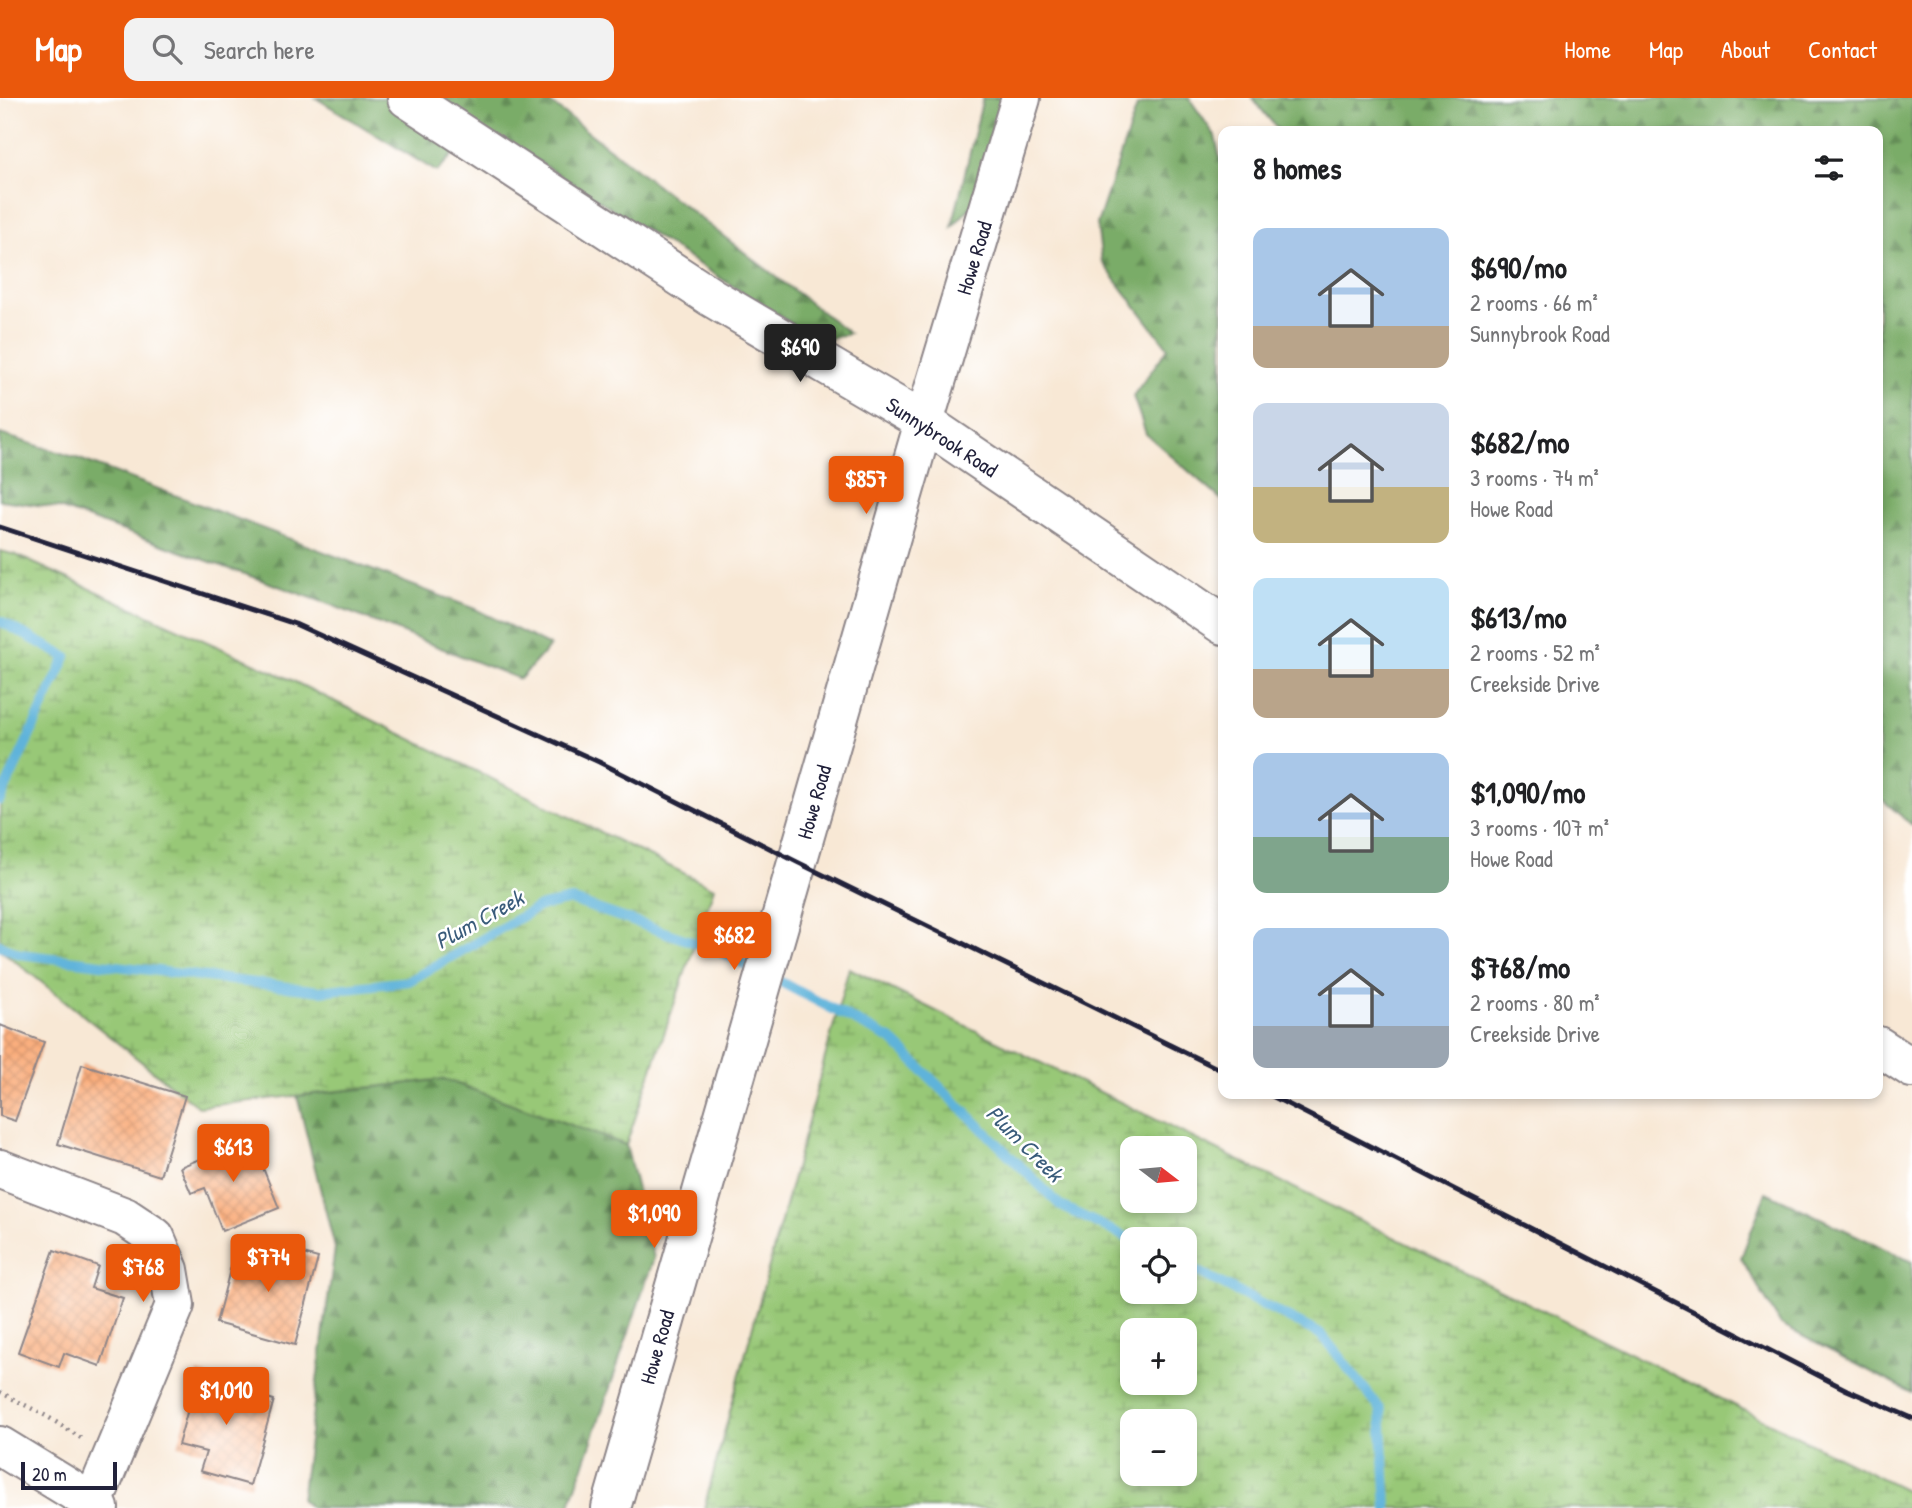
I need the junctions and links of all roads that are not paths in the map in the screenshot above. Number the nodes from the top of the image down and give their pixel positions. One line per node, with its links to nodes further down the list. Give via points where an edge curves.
1 (407, 98): 3 (street, Sunnybrook Road, via 711,297)
2 (1021, 98): 3 (street, Howe Road)
3 (924, 422): 4 (street, Sunnybrook Road); 10 (street, Howe Road)
4 (1218, 622)
5 (1883, 1049): 6 (street)
6 (1912, 1068)
7 (0, 1170): 9 (street, via 125,1217 155,1237 169,1270 175,1305)
8 (0, 1446): 9 (street)
9 (96, 1505)
10 (611, 1508)

